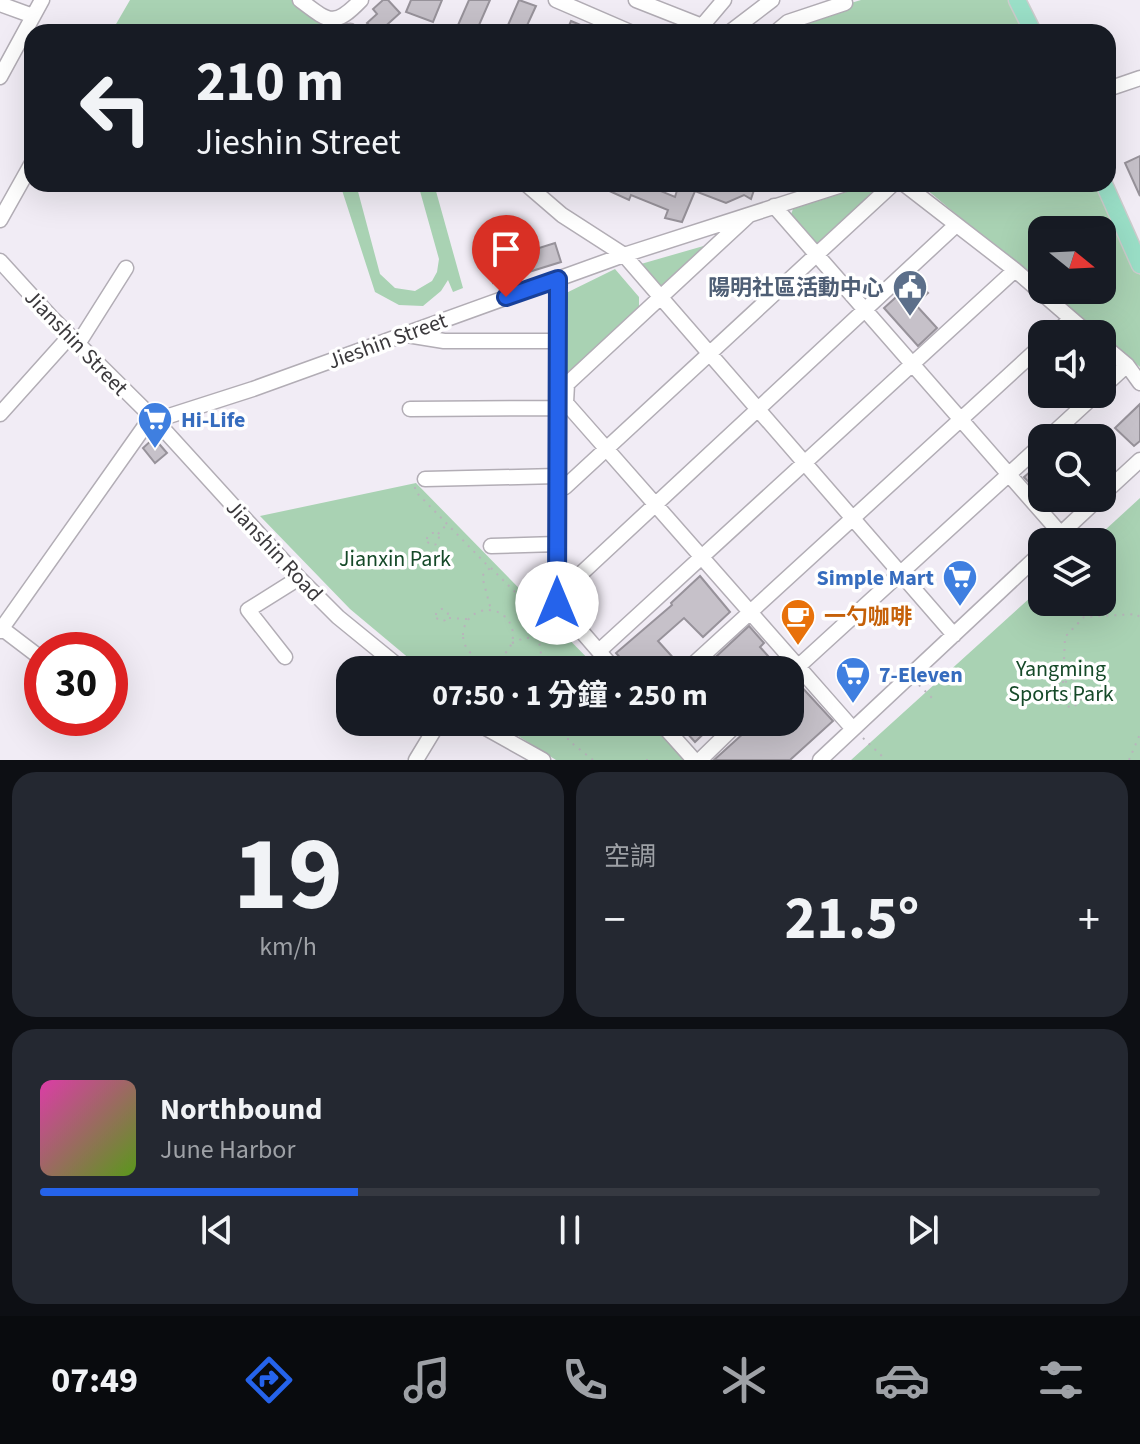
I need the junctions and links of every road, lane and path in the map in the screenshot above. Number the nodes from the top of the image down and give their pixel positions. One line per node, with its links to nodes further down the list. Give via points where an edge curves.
1 (42, 0): 11 (street)
2 (300, 0): 3 (street, via 336,21)
3 (361, 0)
4 (556, 0): 13 (street)
5 (636, 0): 14 (street)
6 (724, 0): 15 (street)
7 (772, 0): 16 (street)
8 (1017, 0): 18 (main road)
9 (845, 3): 17 (street)
10 (0, 4): 11 (street)
11 (33, 16): 12 (street)
12 (29, 24)
13 (612, 24)
14 (697, 24)
15 (704, 24)
16 (740, 24)
17 (785, 24)
18 (1029, 24)
19 (24, 33): 20 (street)
20 (0, 77)
21 (1140, 78): 22 (street)
22 (1116, 86)
23 (24, 177): 31 (street)
24 (535, 192): 34 (street)
25 (819, 192): 29 (street, Jieshin Street)
26 (884, 192): 33 (street)
27 (914, 192): 32 (street)
28 (1108, 192): 36 (main road)
29 (774, 206): 30 (street, Jieshin Street); 33 (street)
30 (751, 213): 34 (street, Jieshin Street); 40 (street)
31 (0, 220)
32 (956, 225): 38 (street); 41 (street)
33 (817, 254): 41 (street); 46 (street)
34 (624, 255): 39 (street, Jieshin Street); 40 (street)
35 (0, 261): 44 (street, Jianshin Street)
36 (1140, 265)
37 (126, 268): 44 (street)
38 (1015, 270): 42 (street); 49 (street)
39 (558, 279): 43 (street, Jieshin Street); 45 (street)
40 (661, 297): 46 (street); 61 (street, via 567,384 566,403)
41 (865, 310): 49 (street); 56 (street)
42 (1071, 319)
43 (403, 334): 45 (street, via 444,341); 59 (street, Jieshin Street)
44 (74, 340): 57 (street); 59 (street, Jianshin Street)
45 (558, 341): 53 (street)
46 (710, 353): 56 (street); 61 (street)
47 (1116, 356): 50 (street)
48 (1028, 358): 58 (street)
49 (912, 364): 58 (street); 64 (street)
50 (1127, 365): 51 (street); 52 (street)
51 (1116, 375)
52 (1140, 383)
53 (558, 408): 55 (street); 66 (street)
54 (1081, 408): 60 (street)
55 (410, 409)
56 (758, 409): 64 (street); 69 (street)
57 (0, 414)
58 (961, 419): 65 (street); 71 (street)
59 (156, 421): 82 (street, Jianshin Road); 89 (street, via 147,423)
60 (1063, 424)
61 (607, 448): 66 (street); 69 (street)
62 (1028, 457): 65 (street)
63 (1140, 460): 67 (street)
64 (805, 463): 71 (street); 78 (street)
65 (1009, 474): 73 (street); 81 (street)
66 (561, 482): 68 (street); 76 (street)
67 (1116, 483)
68 (420, 485): 72 (path)
69 (657, 503): 78 (street); 83 (street)
70 (1085, 512): 74 (street)
71 (853, 518): 81 (street); 85 (street)
72 (447, 524): 75 (path); 80 (path)
73 (1050, 528)
74 (1068, 528)
75 (437, 535)
76 (557, 544): 77 (street); 83 (street)
77 (491, 546)
78 (703, 556): 85 (street); 93 (street)
79 (1028, 565): 90 (street)
80 (490, 568): 83 (path, via 541,618); 84 (path, via 482,576)
81 (901, 574): 90 (street); 101 (street)
82 (299, 578): 95 (street, Jianshin Road); 100 (street, via 248,610)
83 (557, 600): 93 (street)
84 (491, 610): 88 (path); 91 (path, via 510,621)
85 (750, 612): 98 (street); 99 (street)
86 (448, 618): 86 (path, via 437,619 441,607 448,612); 88 (path)
87 (1140, 618): 104 (path, via 1084,617 1065,637)
88 (468, 619): 94 (path, via 463,634)
89 (1, 629): 92 (street)
90 (954, 635): 102 (street)
91 (512, 643): 94 (path, via 495,659); 96 (path, via 537,638)
92 (24, 646)
93 (599, 651): 97 (street)
94 (472, 655)
95 (386, 656)
96 (541, 656)
97 (603, 656)
98 (702, 656)
99 (783, 656)
100 (285, 657)
101 (804, 661)
102 (910, 676): 105 (path); 106 (street)
103 (804, 680): 106 (street)
104 (1063, 683): 104 (path, via 1059,694 1071,708 1083,694 1080,684 1073,679)
105 (935, 701)
106 (853, 729): 119 (street); 120 (path)
107 (1140, 734): 121 (path)
108 (431, 736): 113 (street)
109 (500, 736): 114 (street)
110 (568, 736): 115 (path)
111 (674, 736): 118 (street)
112 (724, 736): 118 (street)
113 (416, 760)
114 (543, 760)
115 (593, 760)
116 (646, 760): 117 (path)
117 (652, 760)
118 (697, 760)
119 (820, 760)
120 (886, 760)
121 (1129, 760)

